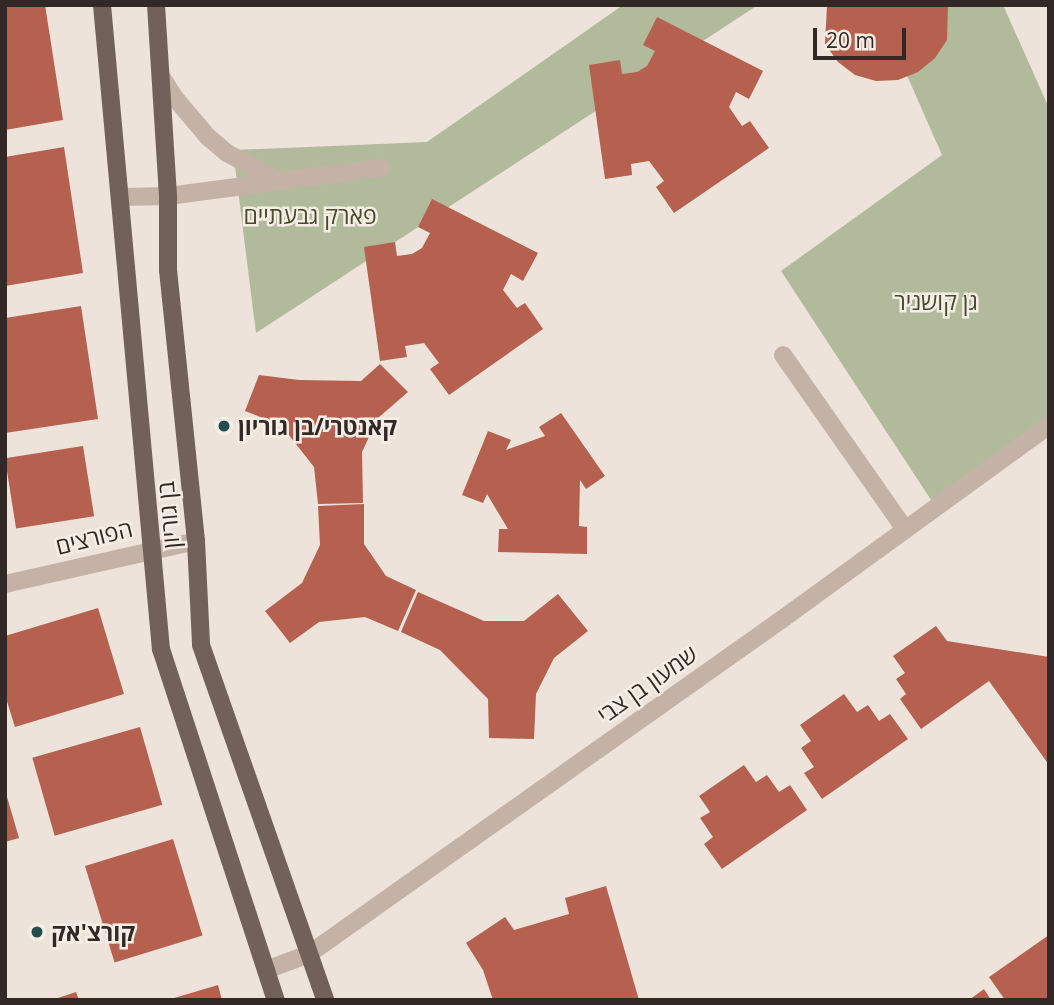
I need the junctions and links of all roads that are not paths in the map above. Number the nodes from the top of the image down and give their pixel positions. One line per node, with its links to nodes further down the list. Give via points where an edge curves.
1 (102, 5): 7 (main road, בן גוריון)
2 (156, 5): 3 (main road, בן גוריון)
3 (161, 76): 5 (street, via 208,137 227,153); 6 (main road, בן גוריון)
4 (381, 168): 5 (street)
5 (279, 181): 6 (street)
6 (168, 196): 7 (street); 11 (main road, בן גוריון, via 168,270)
7 (121, 197): 12 (main road, בן גוריון)
8 (783, 355): 10 (street)
9 (1049, 425): 10 (street, שמעון בן צבי)
10 (905, 529): 14 (street, שמעון בן צבי)
11 (196, 541): 12 (street, הפורצים); 14 (main road, בן גוריון, via 201,645)
12 (150, 549): 13 (street, הפורצים); 15 (main road, בן גוריון, via 161,649)
13 (5, 584)
14 (309, 954): 15 (street, שמעון בן צבי); 17 (main road, בן גוריון)
15 (266, 970): 16 (main road, בן גוריון)
16 (276, 1000)
17 (325, 1000)

